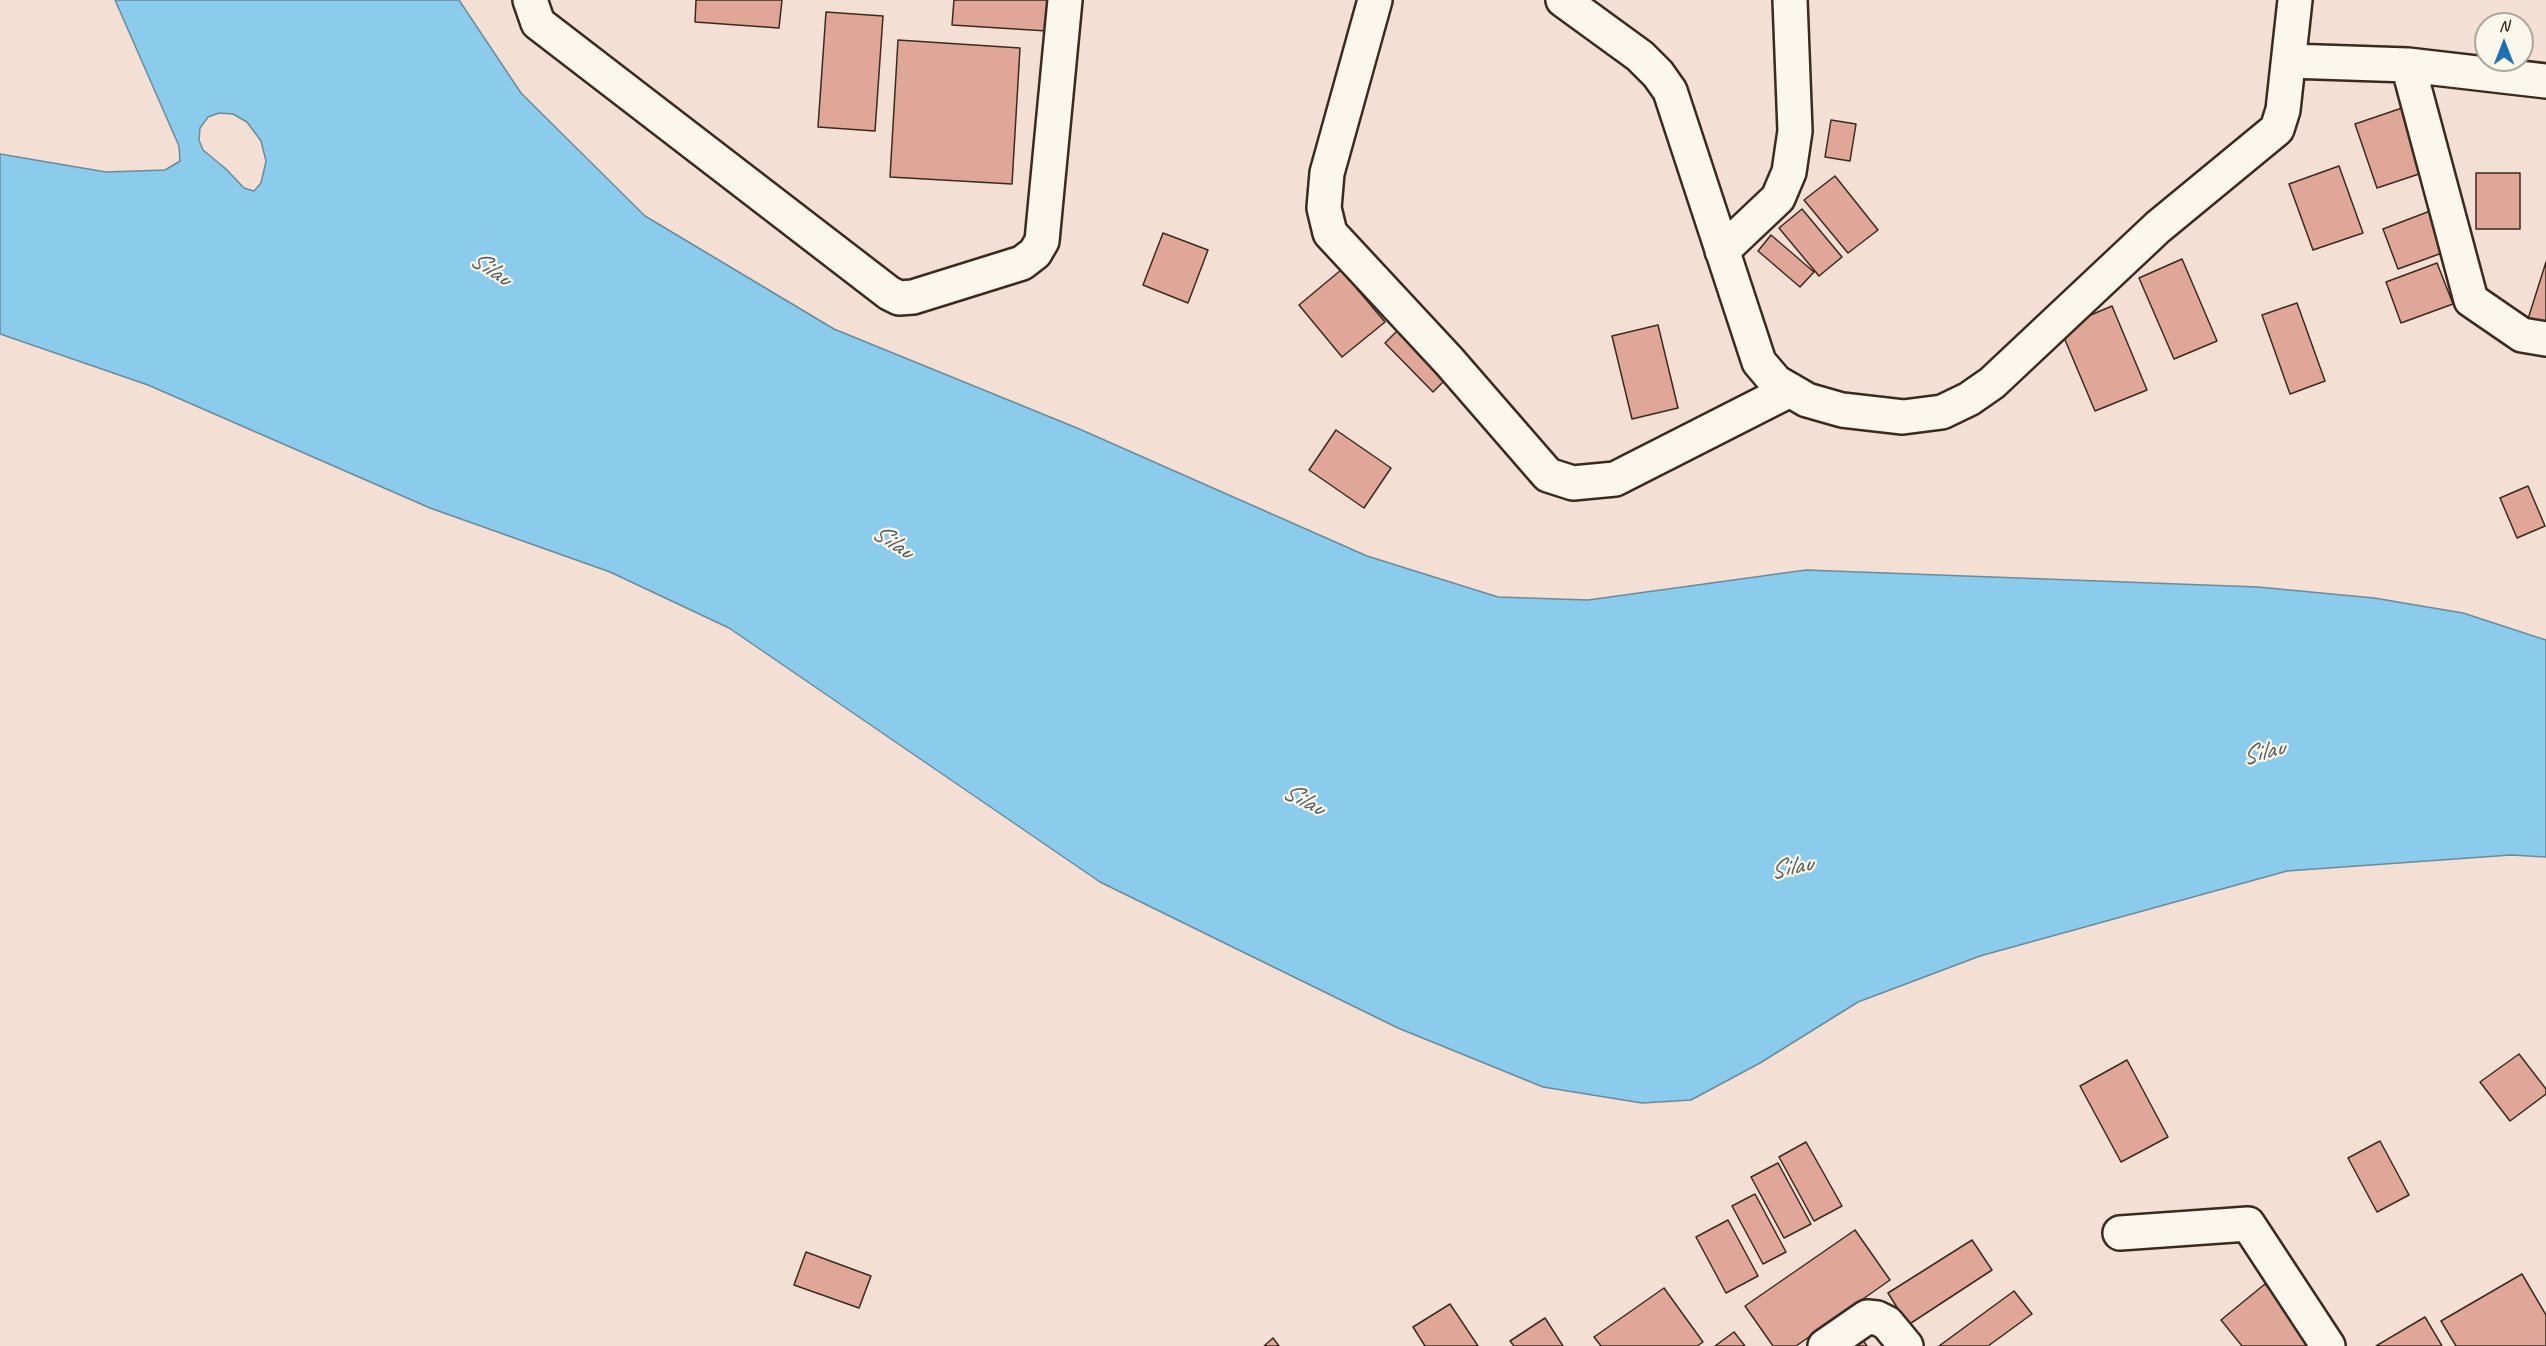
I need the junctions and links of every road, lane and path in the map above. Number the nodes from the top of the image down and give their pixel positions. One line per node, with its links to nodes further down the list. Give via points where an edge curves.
1 (530, 0): 2 (street, via 538,24 899,298 1022,263 1042,241)
2 (1065, 0)
3 (1375, 0): 12 (street, via 1327,173 1324,208 1330,232 1548,475 1573,483 1615,479)
4 (1563, 0): 10 (street, via 1640,56 1670,92)
5 (1790, 0): 10 (street, via 1795,131 1789,172 1778,198)
6 (2295, 0): 7 (street)
7 (2289, 61): 8 (street); 12 (street, via 2277,129 2158,227 1992,383 1969,399 1942,412 1903,417 1842,410 1807,400)
8 (2408, 65): 9 (street); 11 (street, via 2471,300 2522,335)
9 (2546, 81)
10 (1722, 251): 12 (street, via 1759,362 1776,382)
11 (2546, 339)
12 (1790, 390)
13 (2120, 1233): 16 (street, via 2248,1224)
14 (1825, 1346): 15 (street, via 1867,1317 1887,1323)
15 (1906, 1346)
16 (2328, 1346)

